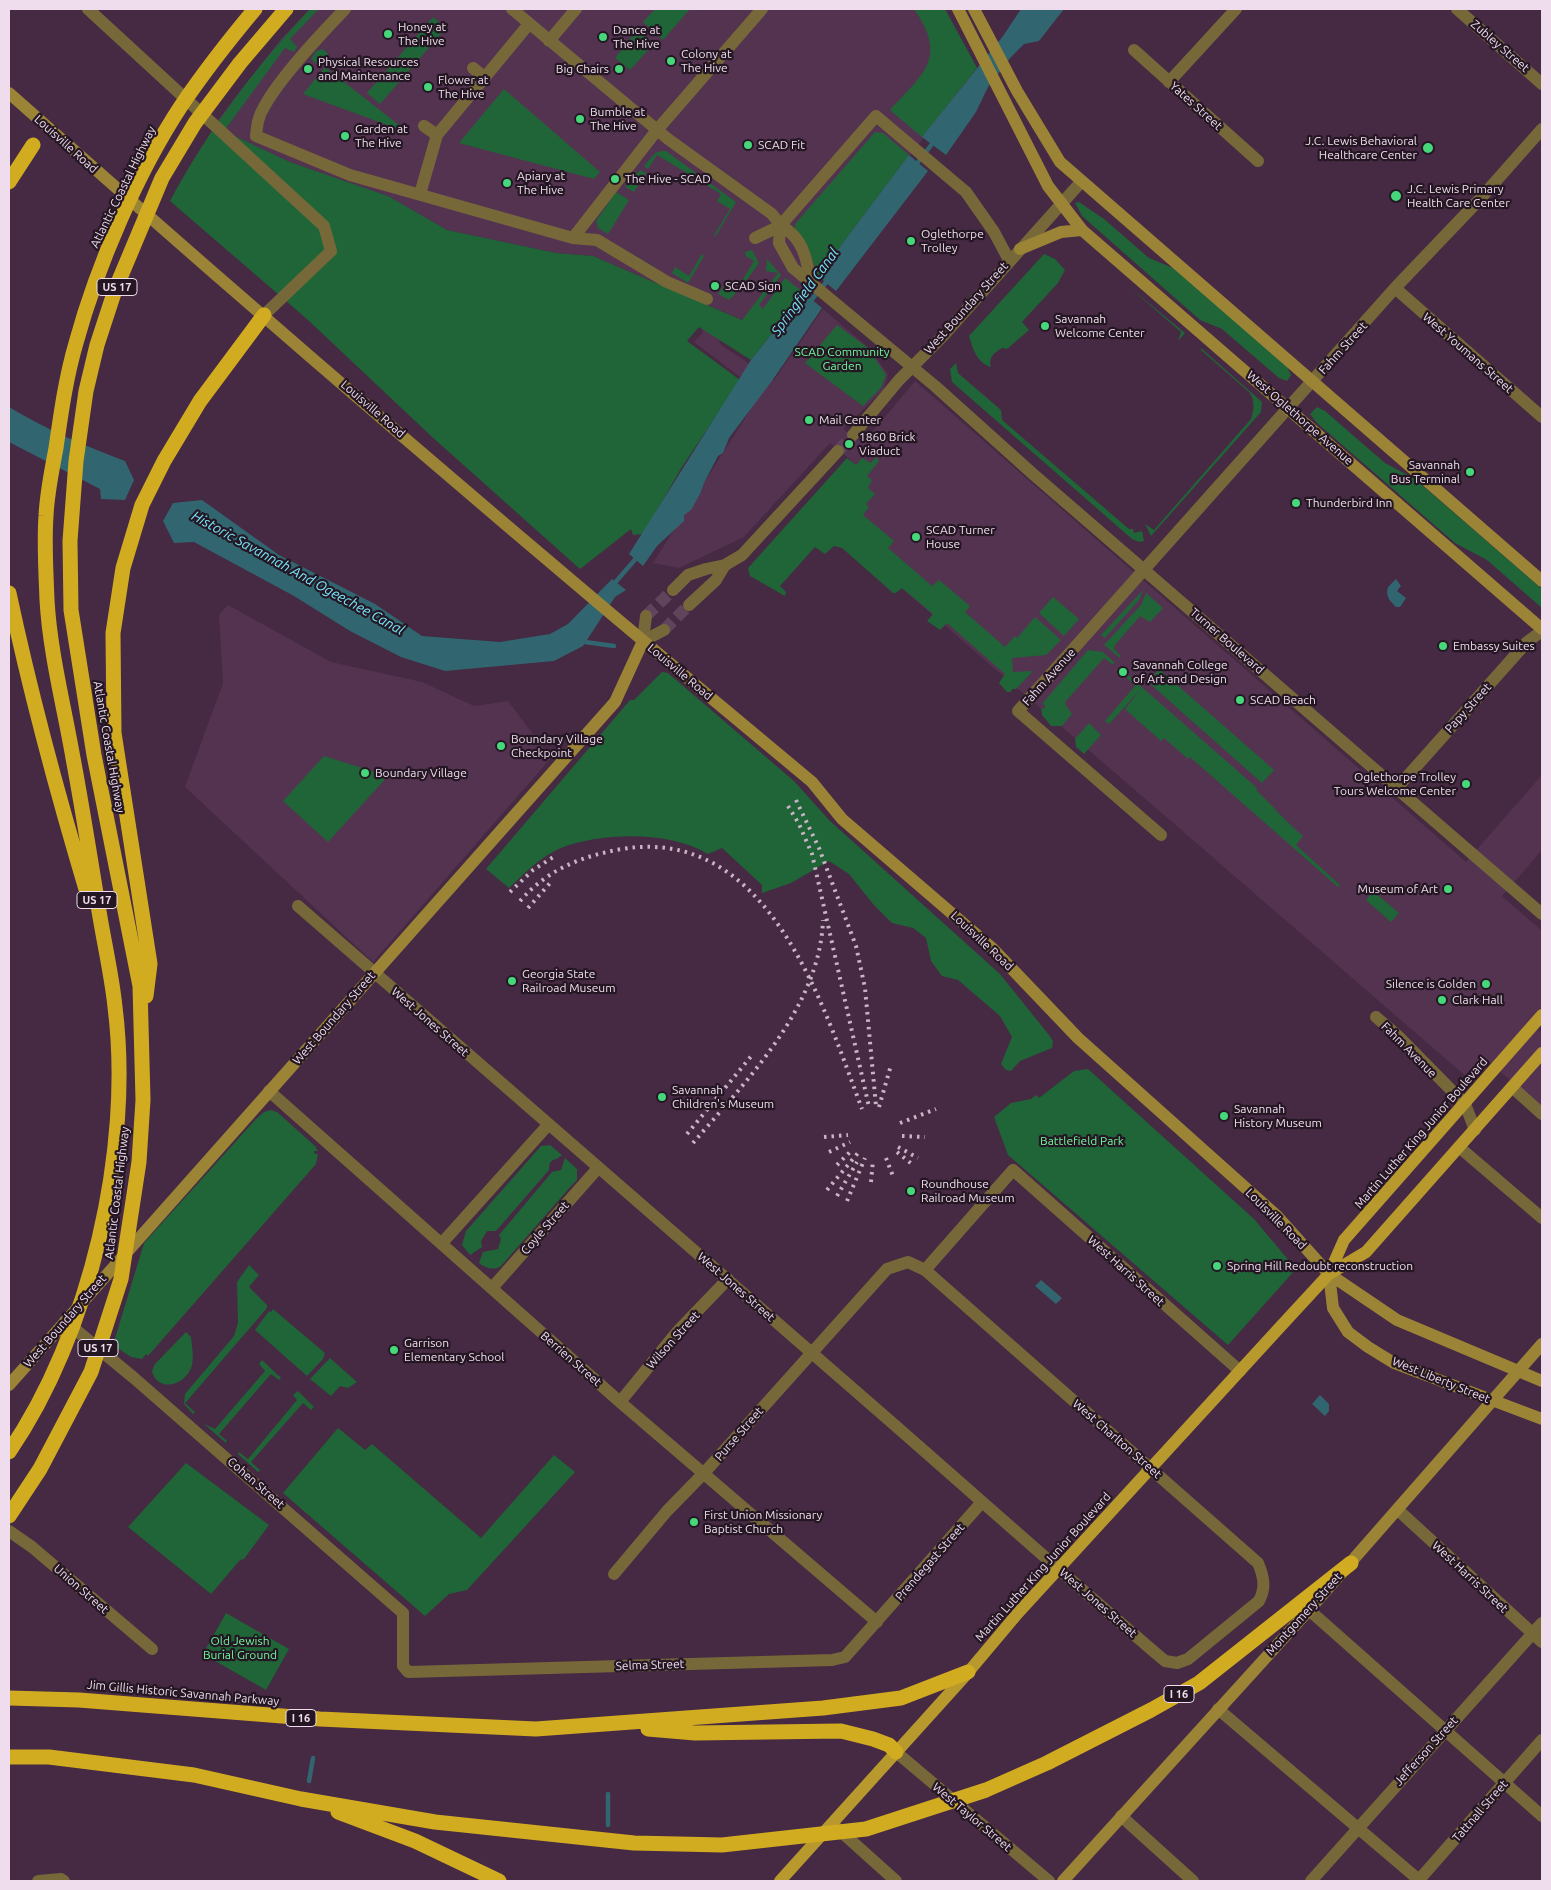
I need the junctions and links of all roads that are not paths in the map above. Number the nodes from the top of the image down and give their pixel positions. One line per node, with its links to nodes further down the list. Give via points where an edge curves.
1 (88, 9): 38 (street, via 324,226 331,251)
2 (255, 9): 59 (highway, Atlantic Coastal Highway / US 17, via 222,48 179,109 128,204 96,279 66,385 46,514 47,600 50,640)
3 (286, 9): 63 (highway, Atlantic Coastal Highway / US 17, via 240,63 195,123 171,162 138,230 97,345 84,399 70,541 71,610 94,755 140,986)
4 (345, 9): 28 (street, via 279,84 263,107 256,136 350,175)
5 (512, 9): 12 (street)
6 (576, 9): 13 (street)
7 (762, 9): 22 (street)
8 (958, 9): 29 (main road, West Oglethorpe Avenue, via 1048,186)
9 (974, 9): 27 (main road, via 1017,91 1060,162)
10 (1236, 9): 17 (street)
11 (1457, 9): 18 (street, Zubley Street)
12 (529, 24): 13 (street); 16 (street)
13 (549, 41): 22 (street)
14 (1134, 50): 17 (street, Yates Street)
15 (473, 68): 16 (street)
16 (484, 77): 23 (street)
17 (1169, 82): 25 (street, Yates Street)
18 (1542, 84)
19 (9, 93): 38 (main road, Louisville Road)
20 (424, 126): 23 (street)
21 (1542, 128): 36 (street, Fahm Street)
22 (657, 130): 30 (street, via 772,214); 32 (street)
23 (437, 134): 28 (street)
24 (33, 145): 26 (highway)
25 (1258, 161)
26 (9, 182)
27 (1080, 182): 29 (street, West Boundary Street); 40 (main road)
28 (420, 194): 32 (street)
29 (1061, 203): 31 (main road, West Oglethorpe Avenue); 34 (street, West Boundary Street)
30 (780, 226): 33 (street); 35 (street, via 876,116 966,192 983,214); 39 (street, Turner Boulevard, via 793,235 806,258 811,283)
31 (1082, 230): 34 (main road, via 1061,232); 41 (main road, West Oglethorpe Avenue)
32 (573, 238): 37 (street, via 597,240 667,282)
33 (756, 238)
34 (1020, 249): 35 (street, West Boundary Street)
35 (1009, 260): 39 (street, West Boundary Street, via 942,337)
36 (1395, 288): 40 (street, Fahm Street); 42 (street, West Youmans Street)
37 (708, 299)
38 (264, 315): 54 (main road, Louisville Road); 63 (highway, via 200,401 164,460 142,505 123,568 113,633 114,733 150,964)
39 (912, 366): 43 (street, West Boundary Street); 46 (street, Turner Boulevard)
40 (1314, 381): 41 (street, Fahm Street); 47 (main road)
41 (1289, 409): 46 (street, Fahm Street); 53 (main road, West Oglethorpe Avenue)
42 (1542, 417)
43 (854, 434)
44 (838, 452): 45 (street, via 758,541 742,556)
45 (725, 565): 48 (street, via 706,568 688,576); 50 (street, via 716,580)
46 (1146, 569): 55 (street, Turner Boulevard); 56 (street, Fahm Avenue, via 1018,711)
47 (1542, 581)
48 (673, 590)
49 (9, 593): 59 (highway, via 52,777)
50 (689, 605)
51 (646, 616): 54 (street, West Boundary Street)
52 (664, 630): 54 (street)
53 (1542, 630): 55 (street, Papy Street, via 1527,642)
54 (643, 641): 60 (main road, West Boundary Street, via 615,702); 76 (main road, Louisville Road, via 812,782 842,819 992,948 1078,1038 1277,1216)
55 (1397, 788): 58 (street, Turner Boulevard)
56 (1161, 835)
57 (298, 906): 60 (street, West Jones Street)
58 (1542, 914)
59 (106, 954): 90 (highway, Atlantic Coastal Highway / US 17, via 116,1008 119,1060 114,1164 108,1201 76,1318 49,1385)
60 (374, 972): 66 (main road, West Boundary Street); 69 (street, West Jones Street)
61 (1542, 1015): 67 (main road, Martin Luther King Junior Boulevard)
62 (1376, 1017): 67 (street, Fahm Avenue)
63 (142, 1047): 95 (highway, Atlantic Coastal Highway / US 17, via 139,1162 121,1279 90,1372 40,1468)
64 (1542, 1052): 65 (main road, Martin Luther King Junior Boulevard)
65 (1512, 1087): 68 (street); 70 (main road, Martin Luther King Junior Boulevard)
66 (269, 1090): 74 (street, Berrien Street); 80 (main road, West Boundary Street)
67 (1465, 1104): 70 (street, Fahm Avenue); 76 (main road, Martin Luther King Junior Boulevard, via 1344,1240)
68 (1542, 1114)
69 (548, 1125): 72 (street, West Jones Street); 74 (street)
70 (1475, 1130): 71 (main road, Martin Luther King Junior Boulevard)
71 (1459, 1146): 73 (street); 76 (main road, Martin Luther King Junior Boulevard, via 1366,1252)
72 (598, 1168): 77 (street, West Jones Street); 78 (street, Coyle Street)
73 (1542, 1218)
74 (442, 1243): 78 (street, Berrien Street)
75 (925, 1270): 79 (street, West Charlton Street, via 908,1262 887,1269); 84 (street, West Harris Street, via 1013,1170); 91 (street, West Charlton Street)
76 (1329, 1274): 83 (main road, via 1397,1320); 84 (main road, Martin Luther King Junior Boulevard); 87 (main road, West Liberty Street, via 1333,1308 1348,1332 1394,1363)
77 (728, 1279): 82 (street, West Jones Street); 88 (street, Wilson Street, via 677,1332)
78 (492, 1288): 88 (street, Berrien Street)
79 (865, 1295): 82 (street, Purse Street)
80 (65, 1321): 86 (main road, West Boundary Street); 107 (street, Cohen Street, via 403,1613)
81 (1542, 1344): 83 (main road, Montgomery Street)
82 (810, 1352): 92 (street, Purse Street); 93 (street, West Jones Street)
83 (1518, 1370): 85 (main road); 87 (main road, Montgomery Street)
84 (1240, 1371): 91 (main road, Martin Luther King Junior Boulevard)
85 (1542, 1381)
86 (9, 1385)
87 (1494, 1401): 89 (main road, West Liberty Street); 94 (main road, Montgomery Street)
88 (620, 1402): 92 (street, Berrien Street)
89 (1542, 1419)
90 (9, 1452)
91 (1150, 1469): 98 (main road, Martin Luther King Junior Boulevard); 106 (street, West Charlton Street, via 1254,1559 1263,1574 1264,1591 1259,1601 1188,1659)
92 (704, 1473): 99 (street, Purse Street); 101 (street, Berrien Street)
93 (982, 1502): 98 (street, West Jones Street); 101 (street, Prendegast Street)
94 (1398, 1510): 97 (main road, Montgomery Street); 103 (street, West Harris Street)
95 (9, 1516)
96 (9, 1531): 105 (street, Union Street)
97 (1351, 1563): 100 (main road, Montgomery Street); 117 (highway, I 16, via 1199,1683 1055,1759 986,1790 866,1829 722,1845 634,1842 435,1822)
98 (1060, 1569): 106 (street, West Jones Street, via 1165,1661); 108 (main road, Martin Luther King Junior Boulevard)
99 (614, 1574)
100 (1309, 1610): 110 (main road, Montgomery Street); 112 (street)
101 (877, 1622): 107 (street, Selma Street, via 845,1657 832,1660)
102 (1542, 1623): 103 (street, Jefferson Street)
103 (1532, 1635): 104 (street, West Harris Street); 112 (street, Jefferson Street)
104 (1542, 1642)
105 (152, 1649)
106 (1177, 1663)
107 (405, 1669)
108 (968, 1672): 111 (highway, I 16, via 901,1698 823,1708); 114 (main road, Martin Luther King Junior Boulevard)
109 (9, 1698): 111 (highway, Jim Gillis Historic Savannah Parkway / I 16, via 79,1700 340,1720 536,1729)
110 (1218, 1708): 118 (main road, Montgomery Street); 121 (street)
111 (594, 1726): 114 (highway, via 695,1733 841,1731 890,1745)
112 (1444, 1730): 116 (street); 121 (street, Jefferson Street)
113 (1542, 1742): 116 (street, Tattnall Street)
114 (896, 1752): 120 (main road, Martin Luther King Junior Boulevard); 127 (street, West Taylor Street)
115 (9, 1757): 117 (highway, I 16, via 49,1757 194,1775)
116 (1504, 1783): 119 (street); 131 (street, Tattnall Street)
117 (301, 1799): 124 (highway, via 415,1840)
118 (1121, 1816): 128 (main road, Montgomery Street); 129 (street)
119 (1542, 1816)
120 (832, 1823): 125 (main road, Martin Luther King Junior Boulevard); 126 (street)
121 (1358, 1828): 130 (street, Jefferson Street); 131 (street)
122 (38, 1881): 123 (street)
123 (64, 1881)
124 (499, 1881)
125 (780, 1881)
126 (896, 1881)
127 (1049, 1881)
128 (1063, 1881)
129 (1193, 1881)
130 (1311, 1881)
131 (1418, 1881)

